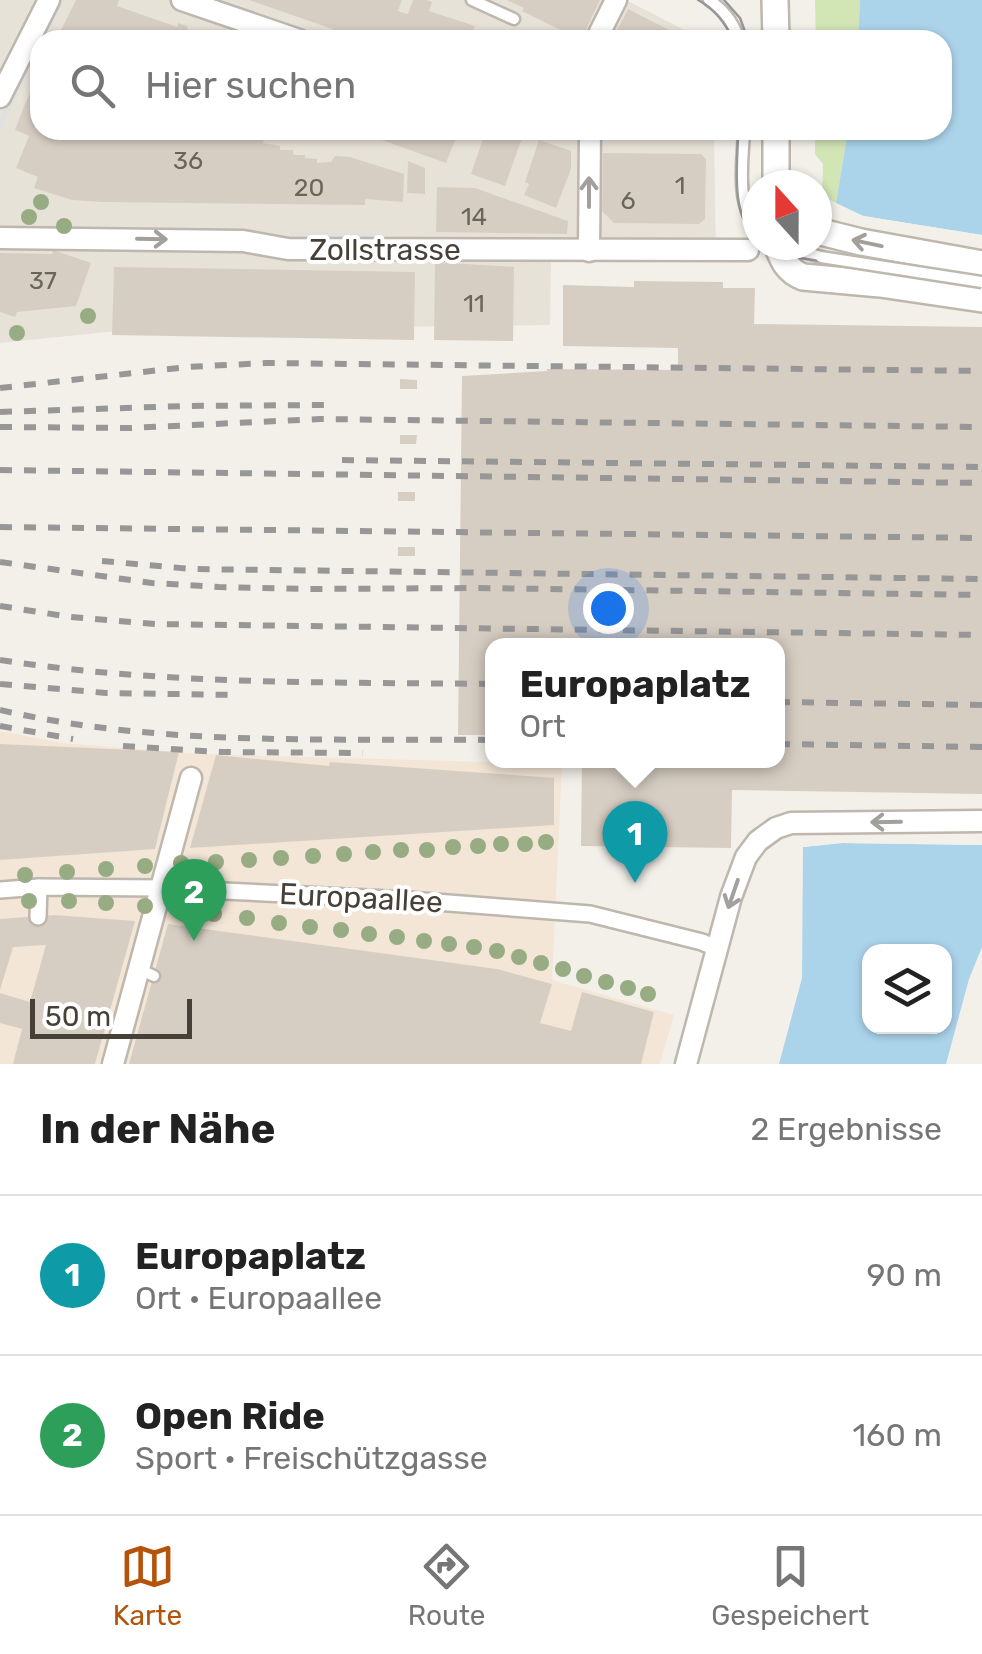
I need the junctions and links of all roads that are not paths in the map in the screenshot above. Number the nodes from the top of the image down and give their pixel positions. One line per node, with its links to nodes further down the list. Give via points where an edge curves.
1 (49, 0): 8 (street)
2 (182, 0): 9 (street)
3 (472, 0): 7 (lane)
4 (616, 0): 10 (street)
5 (709, 0): 11 (lane)
6 (776, 0): 12 (street)
7 (514, 19)
8 (34, 30)
9 (270, 30)
10 (601, 30)
11 (736, 30)
12 (776, 30)
13 (30, 38): 14 (street)
14 (0, 97)
15 (585, 140): 23 (street, one-way to 15)
16 (744, 140): 18 (lane)
17 (776, 140): 19 (street)
18 (743, 170)
19 (776, 170)
20 (0, 238): 23 (street, Zollstrasse, one-way to 23, via 243,241 288,250)
21 (832, 248): 28 (street, one-way to 21, via 861,242)
22 (742, 250): 23 (street, Zollstrasse)
23 (589, 251)
24 (832, 252): 29 (lane, bridge)
25 (832, 257): 30 (street, via 880,284)
26 (783, 260): 27 (street, via 793,273)
27 (808, 260)
28 (982, 264)
29 (982, 282)
30 (982, 299)
31 (191, 778): 34 (street)
32 (982, 821): 37 (street, one-way to 37, via 776,828 746,857)
33 (39, 886): 34 (street, Europaallee); 35 (street, Europaallee); 36 (street)
34 (162, 888): 37 (street, Europaallee, via 590,914); 38 (street, via 146,972)
35 (0, 890)
36 (38, 917)
37 (716, 948): 39 (street)
38 (113, 1064)
39 (686, 1064)

